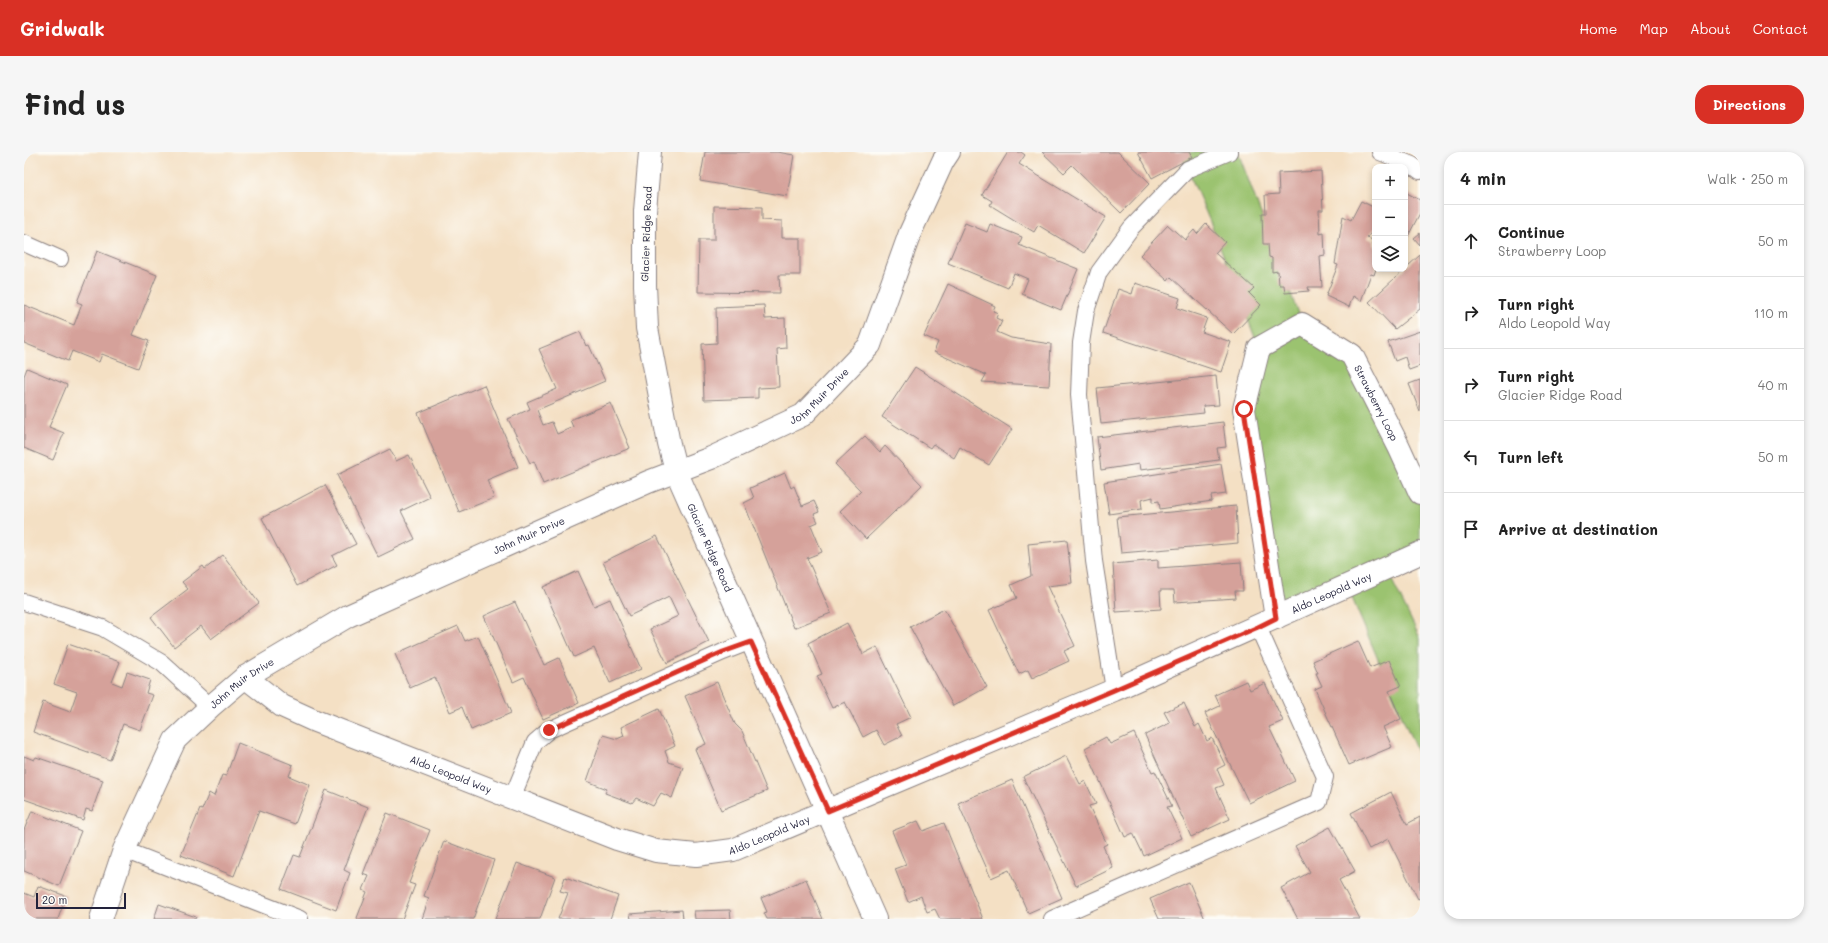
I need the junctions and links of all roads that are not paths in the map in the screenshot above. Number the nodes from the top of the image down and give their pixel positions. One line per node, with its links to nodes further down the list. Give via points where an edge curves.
1 (650, 152): 8 (street, Glacier Ridge Road, via 645,211 647,328)
2 (949, 152): 8 (street, John Muir Drive, via 910,233 870,345 803,415 711,458)
3 (1229, 152): 15 (lane, via 1188,170 1132,228 1099,272 1086,312 1081,343 1079,395 1094,560)
4 (1380, 152): 5 (lane)
5 (1420, 171)
6 (24, 243): 7 (lane)
7 (60, 259)
8 (676, 471): 13 (street, Glacier Ridge Road); 14 (street, John Muir Drive, via 348,616)
9 (1420, 493): 12 (street, Strawberry Loop, via 1400,447 1352,355 1302,324 1259,348 1244,409)
10 (1420, 553): 12 (street, Aldo Leopold Way)
11 (24, 602): 16 (lane, via 103,628 162,663)
12 (1267, 622): 15 (street, Aldo Leopold Way); 23 (lane, via 1325,777 1319,802)
13 (751, 642): 17 (lane, via 723,652 549,730 535,742); 18 (street, Glacier Ridge Road)
14 (245, 677): 16 (street, John Muir Drive); 17 (street, Aldo Leopold Way, via 282,706 315,721)
15 (1114, 690): 18 (street, Aldo Leopold Way)
16 (210, 707): 19 (street, John Muir Drive, via 175,740)
17 (512, 798): 18 (street, Aldo Leopold Way, via 617,839 656,851 696,855 733,850)
18 (828, 811): 22 (street, Glacier Ridge Road)
19 (124, 850): 20 (street, John Muir Drive); 21 (lane)
20 (101, 919)
21 (300, 919)
22 (875, 919)
23 (1052, 919)

